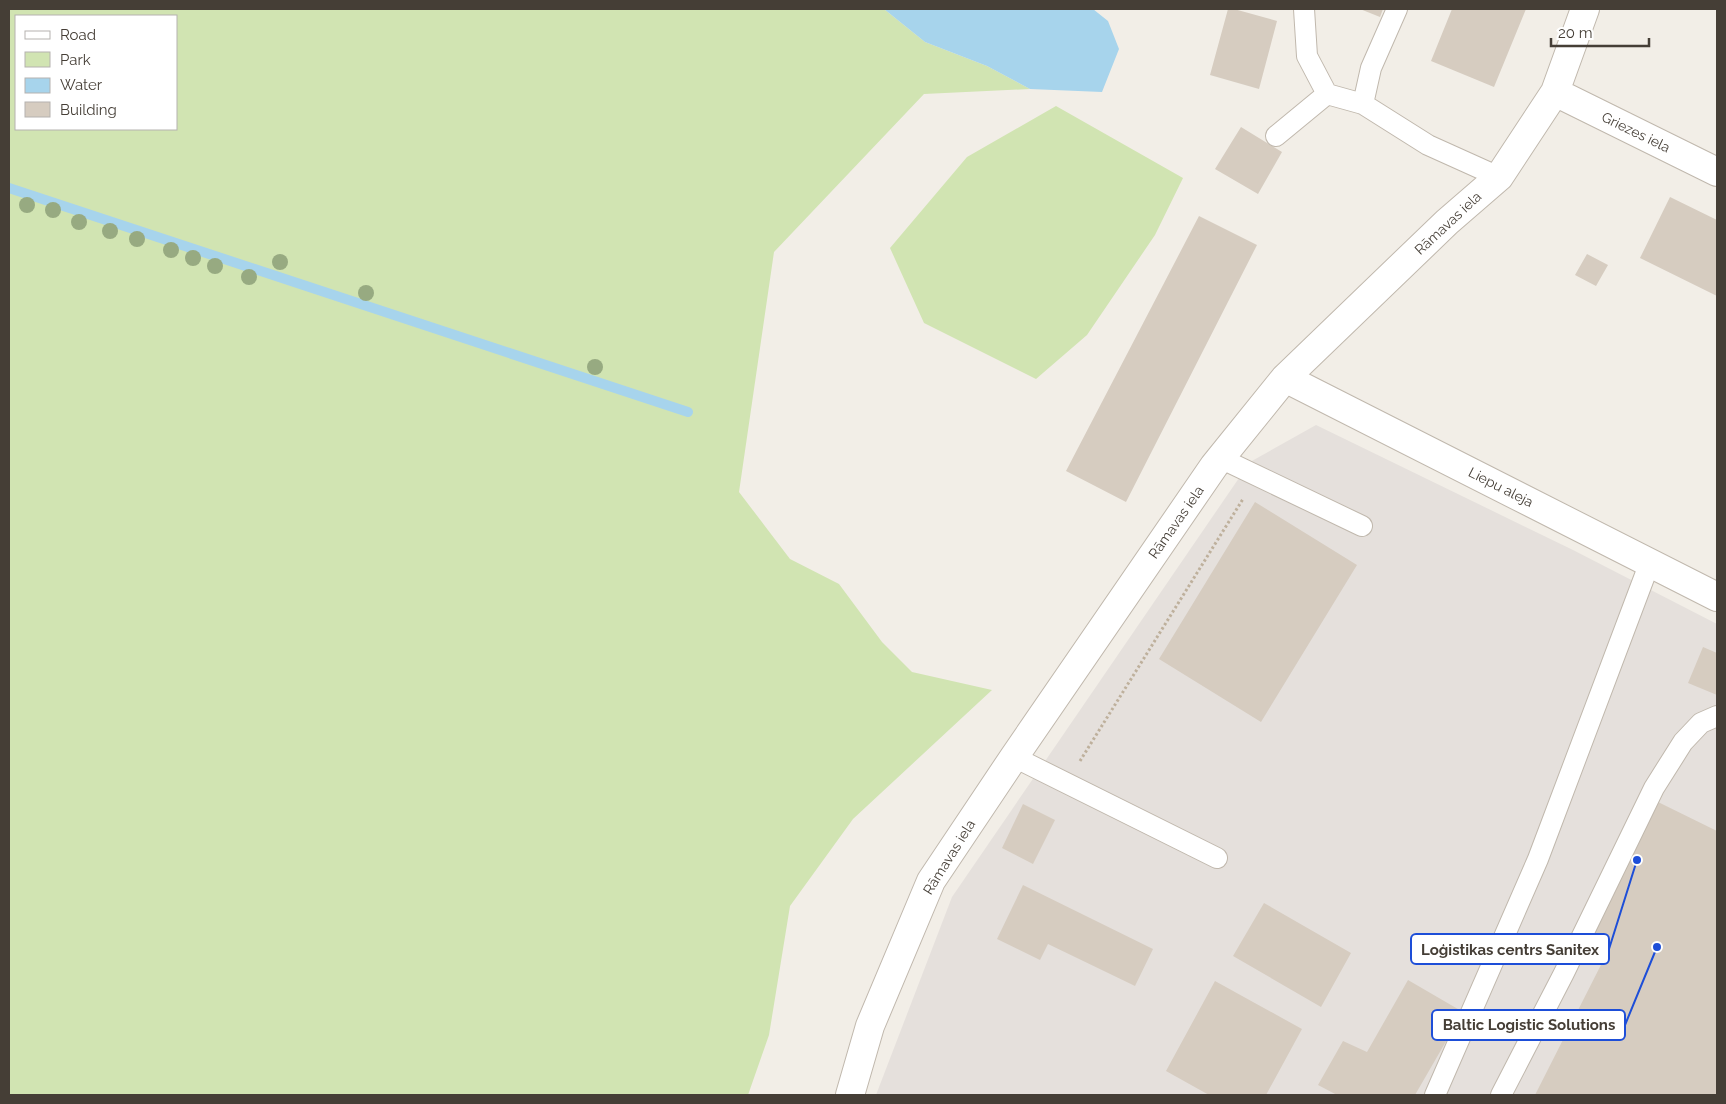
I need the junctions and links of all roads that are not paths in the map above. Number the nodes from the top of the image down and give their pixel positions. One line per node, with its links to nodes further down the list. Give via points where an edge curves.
1 (1304, 9): 5 (lane, via 1306,56)
2 (1397, 9): 6 (lane, via 1371,68)
3 (1585, 9): 4 (street, Rāmavas iela)
4 (1555, 92): 8 (street, Griezes iela); 9 (street, Rāmavas iela)
5 (1327, 94): 6 (lane); 7 (lane)
6 (1363, 104): 9 (lane, via 1428,145)
7 (1276, 136)
8 (1717, 172)
9 (1499, 177): 10 (street, Rāmavas iela, via 1447,222)
10 (1285, 378): 11 (street, Rāmavas iela); 13 (street, Liepu aleja)
11 (1220, 458): 12 (lane); 16 (street, Rāmavas iela)
12 (1362, 526)
13 (1650, 562): 14 (street, Liepu aleja); 19 (lane, via 1538,859)
14 (1717, 597)
15 (1717, 716): 20 (lane, via 1700,723 1682,742 1654,788)
16 (1014, 757): 17 (lane); 18 (street, Rāmavas iela, via 931,881 870,1026)
17 (1217, 858)
18 (850, 1095)
19 (1435, 1095)
20 (1501, 1095)

